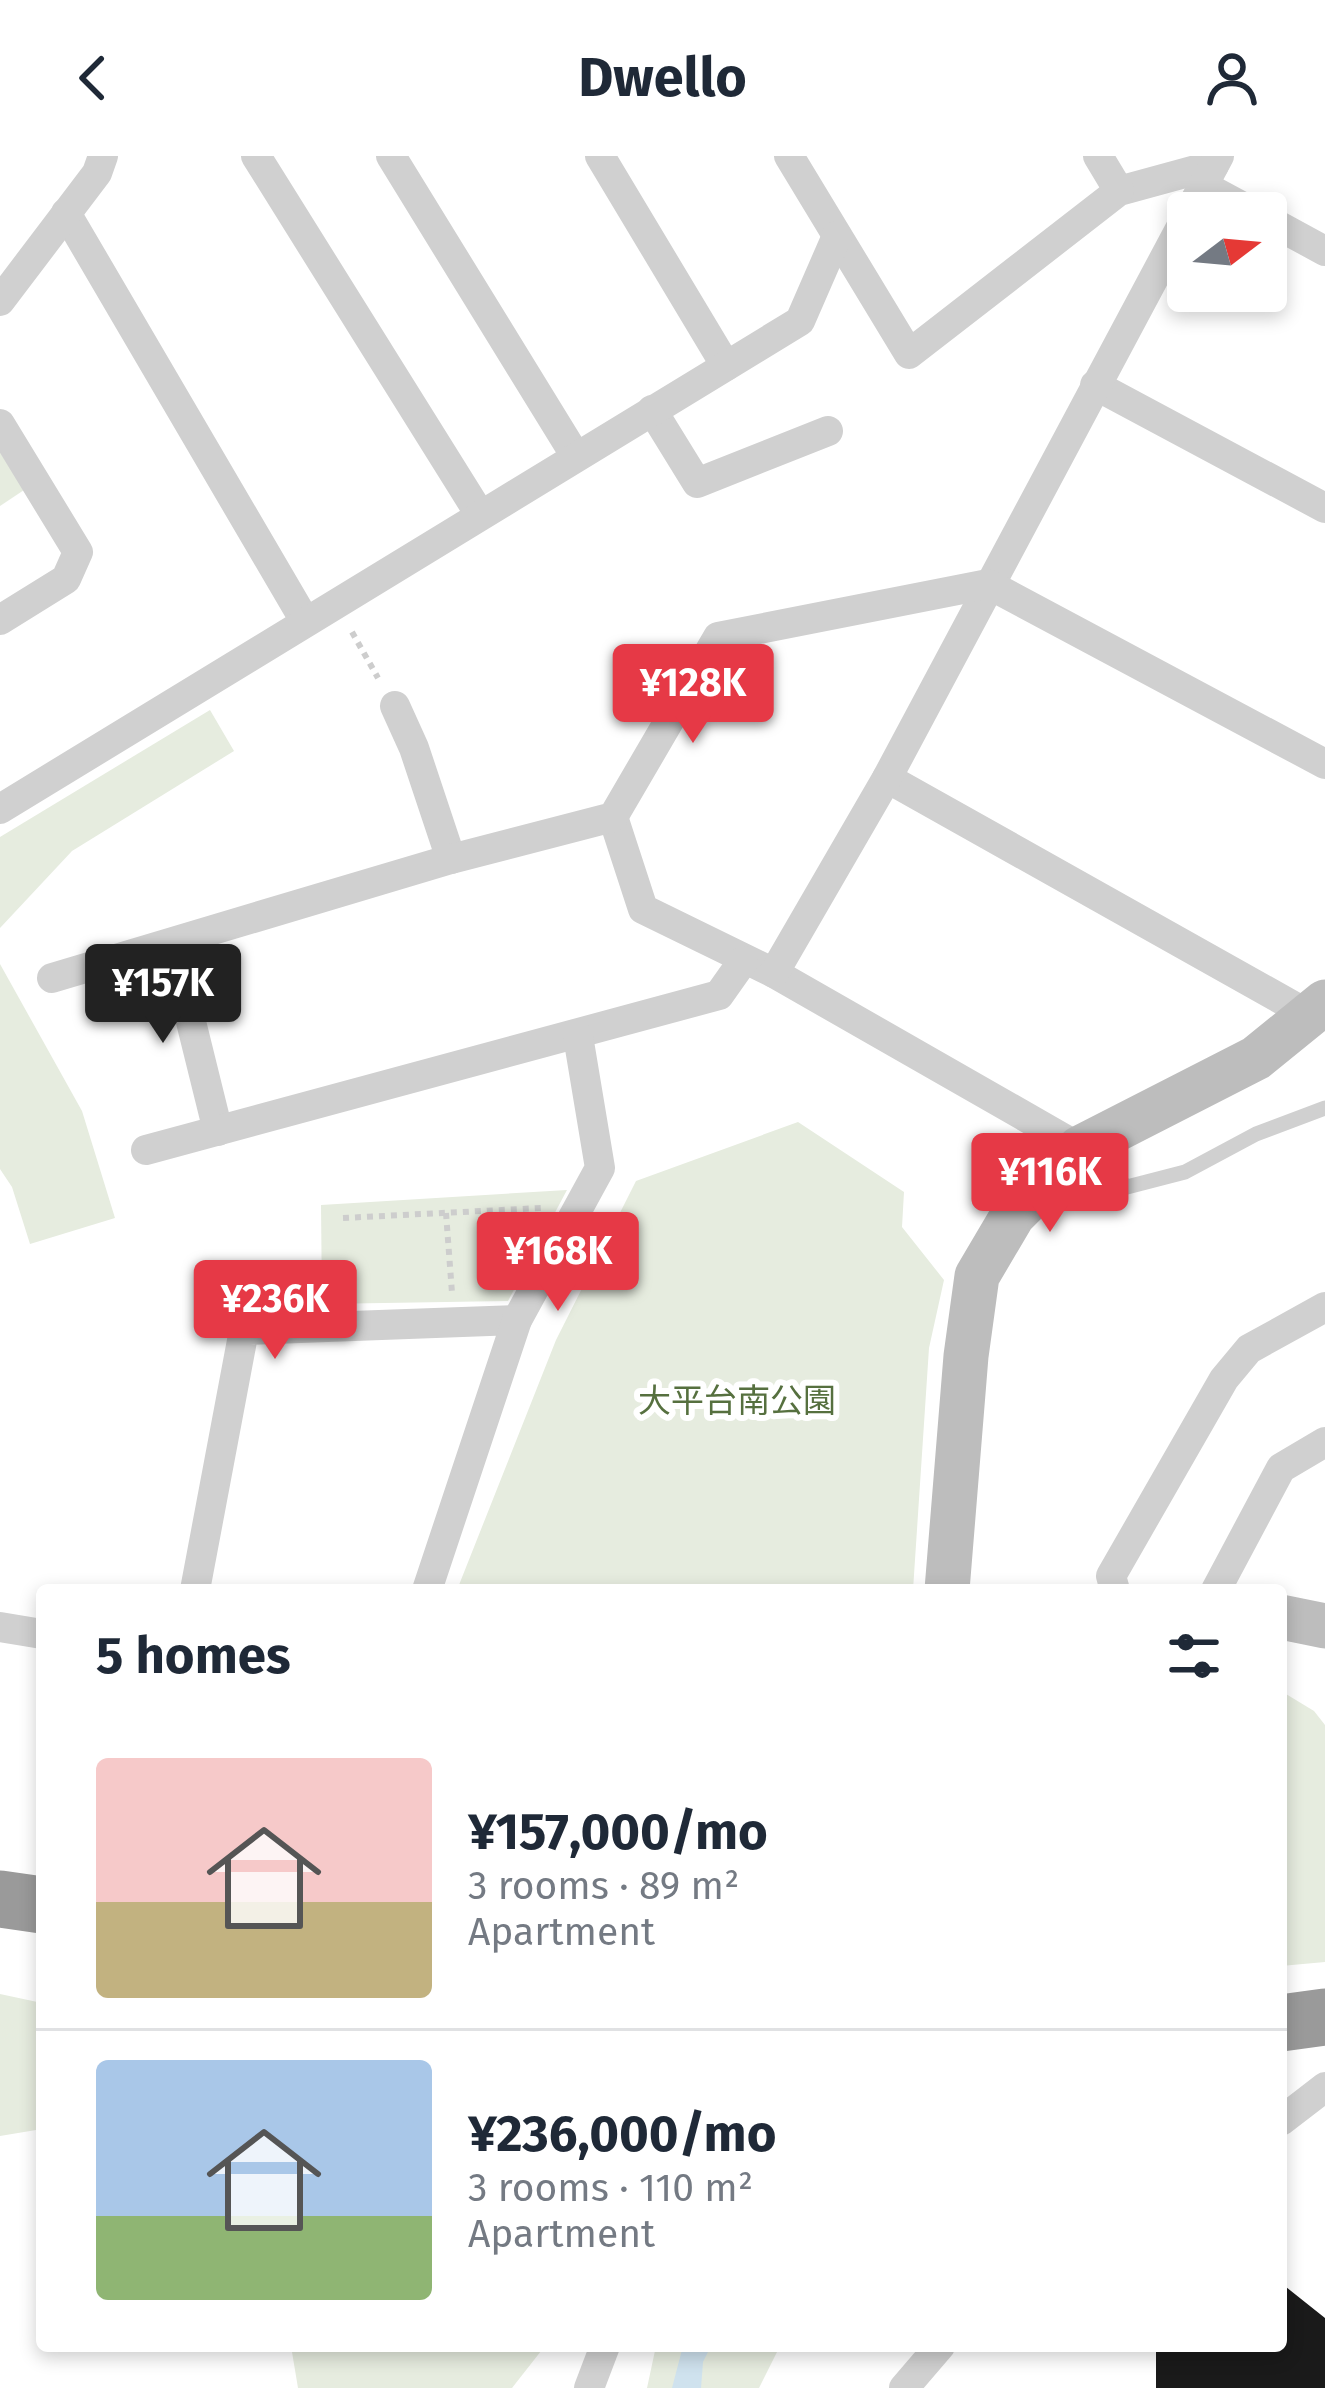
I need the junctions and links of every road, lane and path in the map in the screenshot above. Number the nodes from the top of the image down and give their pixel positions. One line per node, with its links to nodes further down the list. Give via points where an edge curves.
1 (103, 156): 10 (street)
2 (256, 156): 22 (street)
3 (391, 156): 20 (street)
4 (600, 156): 15 (street)
5 (789, 156): 12 (street)
6 (1098, 156): 8 (street)
7 (1212, 169): 8 (street); 9 (street); 16 (street)
8 (1119, 190): 12 (street, via 909,354)
9 (1234, 192)
10 (66, 213): 14 (street); 26 (street)
11 (1287, 230): 13 (street)
12 (837, 236): 15 (street, via 800,321)
13 (1325, 251)
14 (0, 301)
15 (726, 366): 17 (street)
16 (1095, 385): 21 (street); 23 (street)
17 (652, 410): 19 (street, via 697,483); 20 (street)
18 (0, 424): 25 (street, via 77,552 66,580)
19 (828, 431)
20 (575, 455): 22 (street)
21 (1325, 508)
22 (479, 513): 24 (street)
23 (988, 584): 28 (street); 29 (street); 31 (street, via 718,637)
24 (335, 603): 26 (street); 27 (path)
25 (0, 620)
26 (304, 621): 30 (street)
27 (395, 706): 32 (street)
28 (1325, 764)
29 (887, 778): 35 (street); 37 (street)
30 (0, 809)
31 (613, 817): 32 (street); 34 (street, via 643,909)
32 (451, 859): 33 (street)
33 (172, 945): 36 (street); 40 (street)
34 (743, 961): 35 (street); 38 (street, via 719,995)
35 (774, 973): 41 (street)
36 (52, 979)
37 (1318, 1009): 41 (street, via 1256,1058)
38 (578, 1036): 40 (street); 43 (street, via 600,1168)
39 (1325, 1108): 41 (lane, via 1185,1172 1127,1187)
40 (218, 1131): 42 (street)
41 (1080, 1148): 52 (street, via 1013,1215 977,1276)
42 (146, 1150)
43 (580, 1206): 44 (path); 48 (street)
44 (446, 1213): 45 (path); 46 (path)
45 (343, 1218)
46 (452, 1281)
47 (1325, 1307): 53 (street, via 1249,1348 1224,1379)
48 (517, 1320): 50 (street, via 244,1330); 51 (street)
49 (1325, 1442): 54 (street, via 1281,1468)
50 (196, 1584)
51 (429, 1584)
52 (947, 1584)
53 (1113, 1584)
54 (1219, 1584)
55 (1287, 1618): 56 (street)
56 (1325, 1626)
57 (0, 1627): 58 (street)
58 (36, 1633)
59 (0, 1899): 60 (highway)
60 (36, 1904)
61 (1325, 2017): 62 (highway)
62 (1287, 2022)
63 (1325, 2087): 64 (street)
64 (1287, 2116)
65 (602, 2352): 67 (street)
66 (935, 2352): 68 (street)
67 (589, 2388)
68 (904, 2388)

